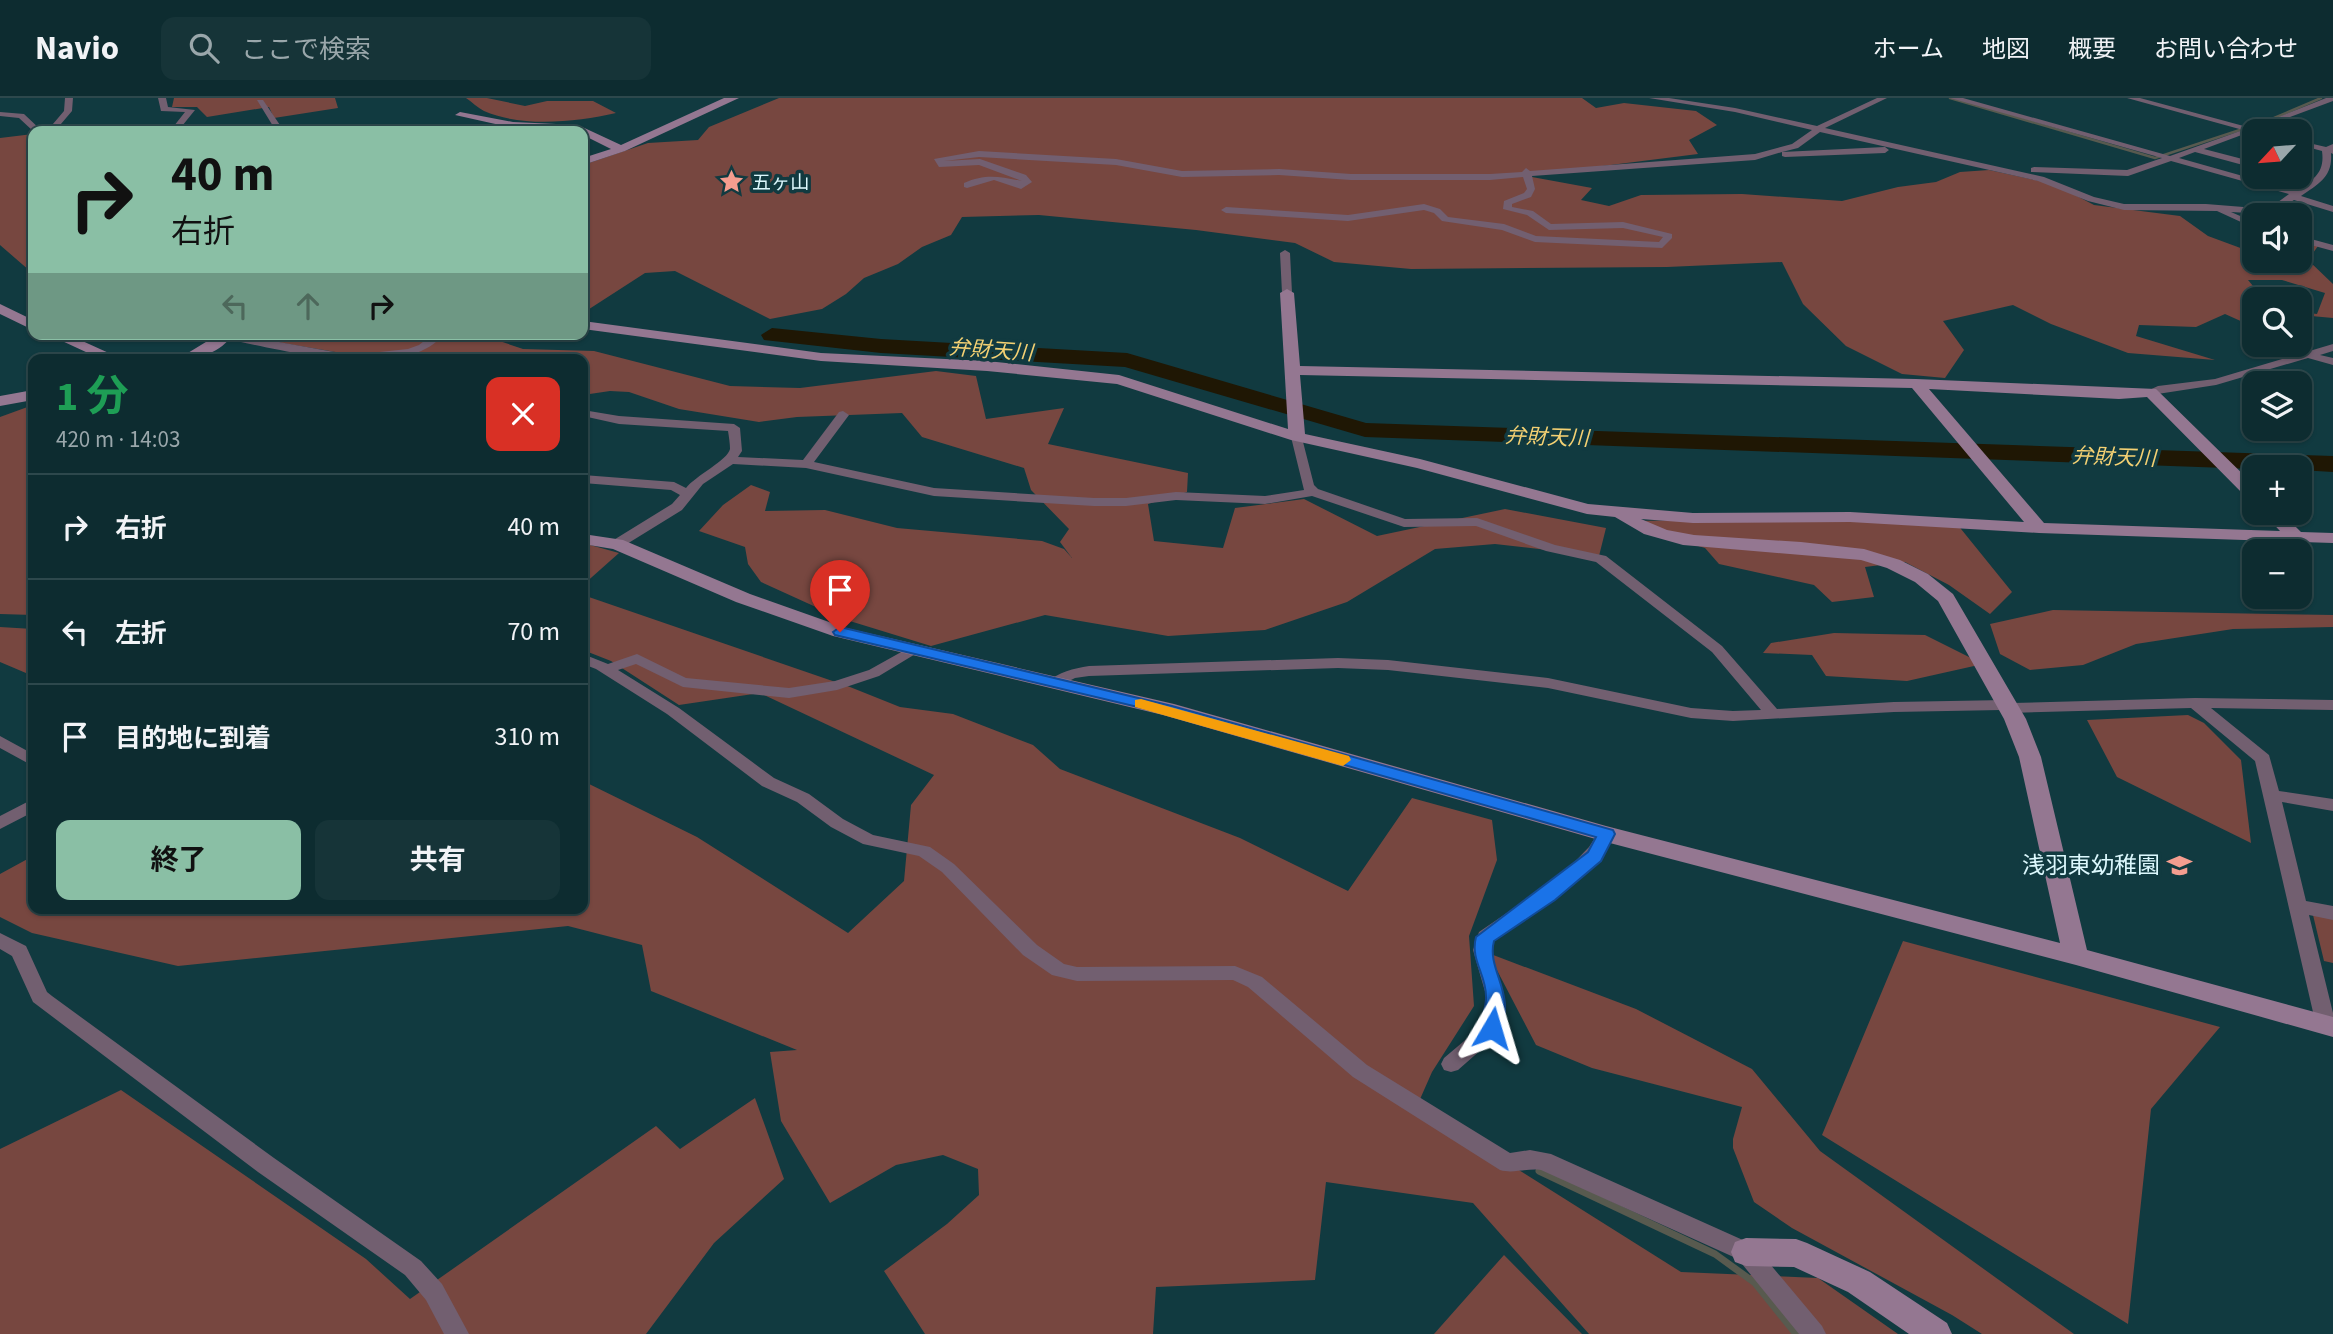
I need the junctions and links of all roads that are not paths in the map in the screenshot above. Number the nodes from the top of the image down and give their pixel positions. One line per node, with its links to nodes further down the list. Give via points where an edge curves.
1 (69, 98): 14 (street, via 68,111)
2 (162, 98): 15 (street, via 164,109 191,110)
3 (734, 98): 23 (street)
4 (1653, 98): 19 (street)
5 (1883, 98): 19 (street)
6 (1954, 98): 28 (street)
7 (2131, 98): 18 (street)
8 (2333, 98): 12 (street)
9 (260, 102): 16 (street)
10 (0, 114): 13 (street, via 21,116)
11 (460, 115): 17 (street)
12 (2280, 119)
13 (32, 126)
14 (55, 126)
15 (178, 126)
16 (277, 126)
17 (535, 126)
18 (2242, 127)
19 (1817, 128): 24 (street); 27 (street, via 1795,146)
20 (588, 133): 23 (street)
21 (2242, 133): 25 (street)
22 (2312, 145): 26 (street)
23 (621, 149): 29 (street)
24 (1905, 149): 27 (street); 31 (street)
25 (2192, 149): 28 (street); 30 (street)
26 (2331, 149): 34 (street)
27 (1772, 154): 32 (street)
28 (2168, 159): 31 (street, via 2119,174); 37 (street)
29 (588, 160)
30 (2242, 162)
31 (1987, 168): 38 (street, via 2059,184 2105,203 2144,208)
32 (1527, 173): 36 (street, via 1206,174 1046,157 979,154 938,159 942,165 990,164 1028,182 1021,186 1009,179 983,177); 40 (street, via 1528,195 1506,206 1530,213 1543,224 1623,225 1668,236 1662,245 1548,240 1489,224 1445,219 1424,207 1348,218)
33 (2312, 178): 34 (street)
34 (2321, 180): 35 (street); 37 (street)
35 (2333, 182)
36 (967, 185)
37 (2294, 195): 38 (street, via 2277,207 2256,211); 39 (street)
38 (2212, 207): 41 (street)
39 (2333, 209)
40 (1226, 210)
41 (2242, 220)
42 (2312, 242): 43 (street)
43 (2333, 248)
44 (1285, 253): 45 (street)
45 (1287, 293): 62 (street)
46 (0, 308): 47 (street)
47 (28, 323)
48 (588, 326): 69 (street, via 821,357 962,364 1119,380)
49 (69, 340): 54 (street)
50 (220, 340): 55 (street)
51 (254, 340): 56 (street)
52 (435, 340): 57 (street, via 415,350)
53 (2333, 347): 58 (street)
54 (104, 354)
55 (196, 354)
56 (332, 354)
57 (384, 354)
58 (2312, 354)
59 (2312, 356): 61 (street)
60 (2302, 357): 64 (street, via 2217,382)
61 (2333, 362)
62 (1291, 370): 63 (street); 69 (street)
63 (1916, 384): 64 (street); 78 (street)
64 (2151, 392): 73 (street)
65 (28, 396): 66 (street)
66 (0, 401)
67 (588, 414): 70 (street, via 734,428 736,451)
68 (843, 415): 71 (street)
69 (1296, 431): 74 (street); 76 (street, via 1559,502)
70 (730, 460): 71 (street); 75 (street, via 698,481)
71 (806, 464): 74 (street, via 934,492 1080,501 1176,496 1265,500)
72 (588, 479): 75 (street, via 674,486)
73 (2242, 483)
74 (1313, 492): 90 (street, via 1394,520 1477,523 1601,559 1717,649)
75 (688, 494): 82 (street, via 677,507)
76 (1621, 513): 78 (street, via 1693,518 1850,517); 89 (street, via 1636,526 1666,536 1742,546 1854,552 1920,576 1946,598)
77 (2284, 525): 79 (street)
78 (2039, 528): 79 (street)
79 (2296, 537): 80 (street)
80 (2333, 538)
81 (588, 540): 82 (street)
82 (617, 544): 83 (street, via 743,598 840,632)
83 (912, 650): 85 (street, via 874,673 789,693 683,682 637,659); 86 (street)
84 (588, 661): 85 (street)
85 (606, 669): 104 (street, via 673,711 768,782 803,798 837,822 869,840 924,851 1030,950 1059,970 1077,974 1235,973 1255,982 1360,1071 1508,1163 1543,1161)
86 (1055, 683): 90 (street, via 1088,671 1388,665 1548,683 1691,713); 97 (street, via 1167,709)
87 (2195, 703): 88 (street); 89 (street); 93 (street, via 2263,759)
88 (2333, 705)
89 (2007, 707): 90 (street, via 1894,707); 101 (street, via 2030,757)
90 (1774, 715)
91 (0, 741): 92 (street)
92 (28, 758)
93 (2271, 795): 94 (street); 98 (street)
94 (2333, 805)
95 (28, 808): 96 (street)
96 (0, 823)
97 (1606, 834): 101 (street); 103 (street, via 1595,856 1486,937 1482,950 1496,995 1492,1028)
98 (2300, 906): 99 (street); 102 (street)
99 (2333, 913)
100 (0, 940): 105 (street, via 19,951 45,1001 266,1166 413,1268 434,1292)
101 (2076, 956): 102 (street)
102 (2329, 1026)
103 (1451, 1064)
104 (1746, 1252): 106 (street); 107 (street, via 1796,1253 1858,1282)
105 (457, 1334)
106 (1814, 1334)
107 (1936, 1334)

